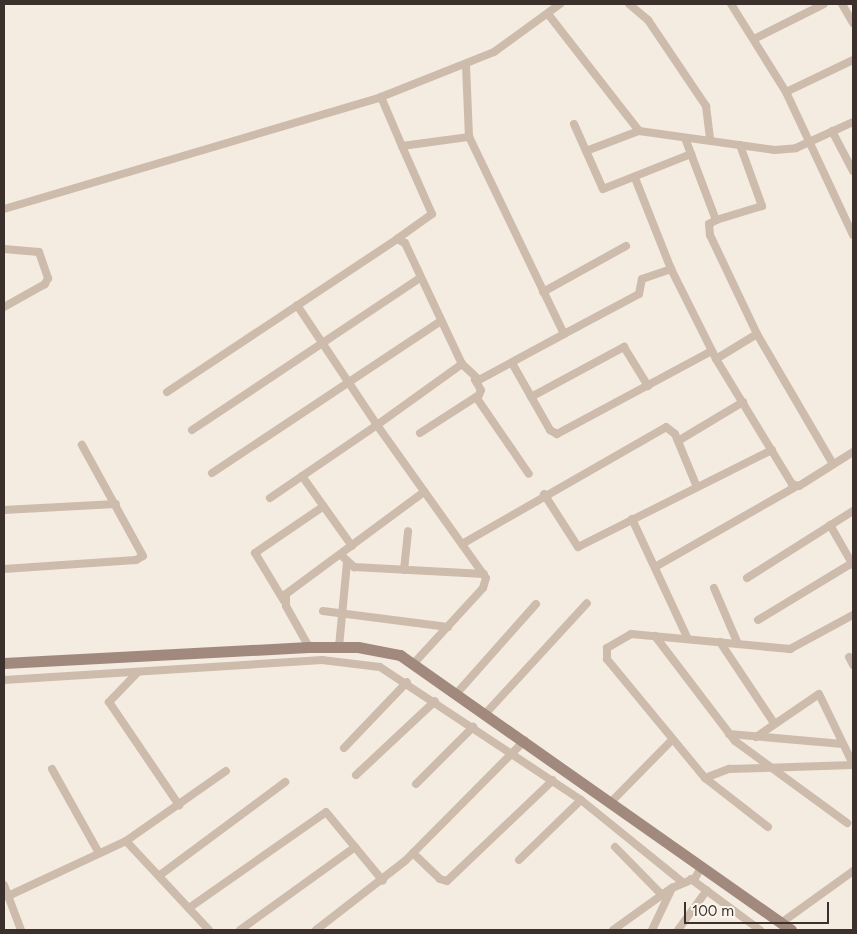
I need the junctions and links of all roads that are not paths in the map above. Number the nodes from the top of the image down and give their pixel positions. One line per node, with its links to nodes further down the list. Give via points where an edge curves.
1 (560, 4): 6 (street)
2 (629, 4): 19 (street, via 648,20 706,106)
3 (731, 4): 8 (street)
4 (824, 4): 8 (street)
5 (842, 4): 7 (street)
6 (548, 14): 10 (street, via 514,40); 15 (street)
7 (853, 23)
8 (754, 39): 11 (street)
9 (853, 60): 11 (street)
10 (466, 65): 12 (street); 17 (street)
11 (786, 92): 20 (street)
12 (381, 97): 22 (street); 27 (street)
13 (853, 122): 16 (street)
14 (574, 124): 23 (street)
15 (639, 131): 18 (street); 23 (street)
16 (832, 131): 20 (street); 25 (street)
17 (469, 137): 22 (street); 35 (street)
18 (685, 138): 19 (street); 24 (street)
19 (710, 141): 21 (street)
20 (811, 141): 21 (street, via 786,149); 29 (street)
21 (740, 145): 28 (street, via 763,202 758,209)
22 (402, 146): 30 (street, via 432,214)
23 (586, 151): 26 (street, via 603,189)
24 (691, 154): 26 (street); 28 (street)
25 (853, 171)
26 (635, 178): 33 (street)
27 (4, 209)
28 (716, 220): 40 (street, via 709,224 710,235)
29 (853, 235)
30 (397, 239): 34 (street, via 405,243); 36 (street)
31 (626, 246): 35 (street)
32 (4, 249): 37 (street, via 40,252 48,278 45,284)
33 (671, 269): 39 (street, via 642,279 639,294); 42 (street)
34 (420, 278): 38 (street); 41 (street)
35 (543, 292): 39 (street)
36 (297, 305): 41 (street); 48 (street)
37 (4, 307)
38 (441, 321): 44 (street); 46 (street)
39 (564, 334): 43 (street)
40 (757, 334): 42 (street); 59 (street)
41 (322, 344): 46 (street); 53 (street)
42 (714, 355): 47 (street); 51 (street)
43 (512, 363): 45 (street); 50 (street)
44 (462, 364): 45 (street); 52 (street)
45 (475, 380): 49 (street, via 482,390)
46 (349, 382): 52 (street); 60 (street)
47 (648, 386): 50 (street, via 557,434 550,430); 50 (street, via 627,349 621,347)
48 (168, 392)
49 (476, 397): 54 (street); 61 (street)
50 (531, 397)
51 (743, 402): 55 (street); 57 (street)
52 (377, 425): 62 (street); 65 (street)
53 (192, 430)
54 (420, 433)
55 (678, 441): 63 (street); 66 (street, via 671,428 662,428)
56 (82, 445): 68 (street)
57 (772, 450): 63 (street); 64 (street)
58 (853, 452): 59 (street)
59 (832, 464): 64 (street)
60 (212, 474)
61 (529, 474)
62 (302, 476): 67 (street); 69 (street)
63 (697, 487): 72 (street)
64 (795, 487): 80 (street)
65 (424, 492): 75 (street); 76 (street)
66 (544, 494): 72 (street, via 575,546); 75 (street)
67 (270, 498)
68 (116, 504): 70 (street); 81 (street, via 142,550 140,559)
69 (324, 506): 76 (street); 86 (street, via 255,553)
70 (4, 510)
71 (853, 511): 73 (street)
72 (632, 519): 80 (street)
73 (830, 525): 79 (street); 84 (street)
74 (408, 531): 82 (street)
75 (462, 544): 83 (street)
76 (352, 546): 77 (street)
77 (340, 555): 78 (street); 86 (street, via 292,588)
78 (347, 562): 82 (street, via 354,567); 90 (street)
79 (853, 564): 92 (street)
80 (655, 567): 95 (street)
81 (4, 569)
82 (404, 570): 83 (street)
83 (484, 574): 93 (street, via 484,588)
84 (747, 578)
85 (714, 588): 97 (street)
86 (284, 601): 98 (street)
87 (587, 603): 110 (street)
88 (536, 604): 108 (street)
89 (323, 611): 90 (street)
90 (340, 613): 93 (street); 99 (street)
91 (853, 615): 97 (street, via 797,647)
92 (758, 620)
93 (448, 627): 102 (street)
94 (655, 636): 95 (street); 113 (street); 115 (street, via 624,635 607,648 606,656)
95 (688, 639): 96 (street)
96 (720, 642): 97 (street); 111 (street)
97 (738, 644)
98 (308, 647): 99 (street); 101 (street)
99 (338, 647): 102 (street, via 383,651)
100 (849, 657): 104 (street)
101 (183, 661): 103 (street); 105 (street); 107 (street, via 354,661 380,667)
102 (415, 662): 108 (street)
103 (4, 663)
104 (853, 665)
105 (138, 672): 106 (street); 131 (street, via 109,702)
106 (4, 680)
107 (407, 682): 109 (street); 118 (street)
108 (457, 693): 110 (street)
109 (435, 701): 112 (street); 124 (street)
110 (486, 714): 116 (street)
111 (774, 723): 114 (street); 117 (street, via 818,694)
112 (473, 727): 119 (street); 128 (street)
113 (729, 734): 114 (street); 121 (street)
114 (756, 737): 117 (street)
115 (672, 740): 125 (street); 130 (street)
116 (523, 741): 119 (street); 130 (street)
117 (843, 744): 120 (street)
118 (344, 748)
119 (513, 752): 126 (street); 138 (street)
120 (853, 764): 121 (street)
121 (770, 768): 125 (street, via 723,769); 132 (street)
122 (52, 770): 137 (street)
123 (226, 771): 131 (street)
124 (356, 775)
125 (705, 778): 133 (street)
126 (553, 780): 129 (street); 138 (street, via 447,881 440,879)
127 (284, 782): 142 (street)
128 (416, 784)
129 (581, 800): 139 (street); 144 (street)
130 (611, 802): 141 (street)
131 (179, 804): 134 (street)
132 (847, 824)
133 (768, 827)
134 (126, 841): 137 (street); 142 (street)
135 (615, 847): 148 (street)
136 (355, 848): 143 (street); 150 (street, via 329,814 322,813); 154 (street)
137 (100, 853): 149 (street)
138 (413, 853): 143 (street)
139 (519, 860)
140 (853, 871): 151 (street)
141 (698, 873): 144 (street); 147 (street); 151 (street)
142 (160, 875): 150 (street)
143 (382, 881): 155 (street)
144 (681, 881): 146 (street)
145 (4, 885): 149 (street)
146 (672, 888): 148 (street); 157 (street)
147 (707, 890): 158 (street); 159 (street)
148 (662, 895): 156 (street)
149 (8, 896): 152 (street)
150 (189, 908): 153 (street)
151 (781, 923): 160 (street)
152 (21, 930)
153 (209, 930)
154 (240, 930)
155 (316, 930)
156 (613, 930)
157 (652, 930)
158 (678, 930)
159 (760, 930)
160 (791, 930)

